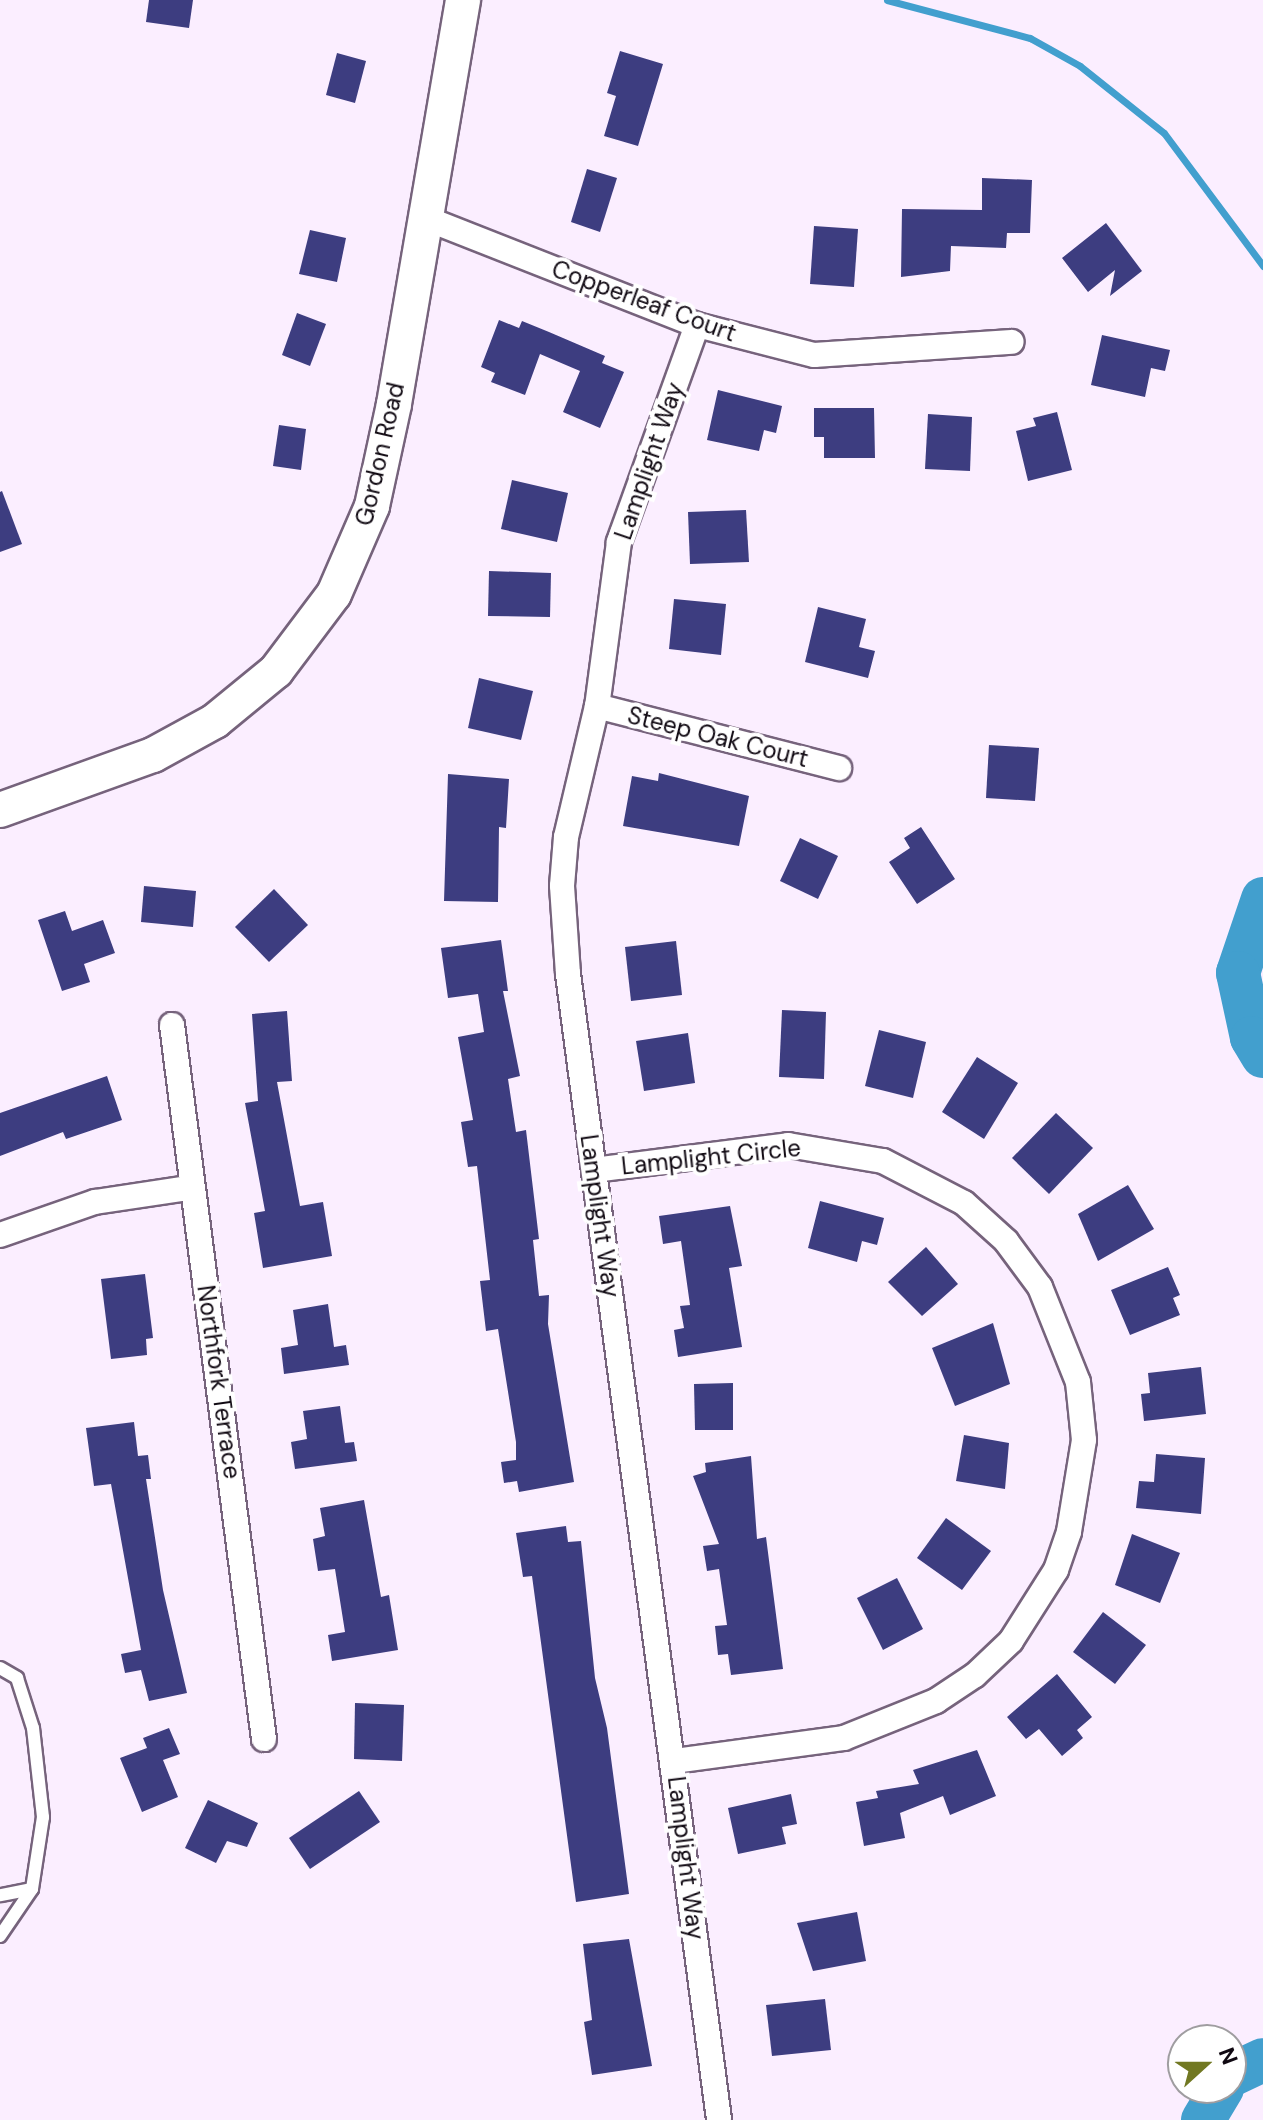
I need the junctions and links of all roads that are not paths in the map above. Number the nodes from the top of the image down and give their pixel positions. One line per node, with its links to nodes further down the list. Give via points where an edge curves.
1 (463, 0): 2 (street, Gordon Road)
2 (425, 218): 3 (street, Copperleaf Court); 7 (street, Gordon Road, via 372,506 354,555 316,624 276,671 187,739)
3 (697, 325): 4 (street, Copperleaf Court, via 814,355); 5 (street, Lamplight Way, via 619,542)
4 (1012, 342)
5 (597, 706): 6 (street, Steep Oak Court); 9 (street, Lamplight Way, via 566,837 562,886)
6 (839, 768)
7 (0, 810)
8 (172, 1025): 10 (street, Northfork Terrace)
9 (594, 1170): 14 (street, Lamplight Way); 14 (street, Lamplight Circle, via 788,1145 883,1161 964,1203 1006,1241 1040,1287 1078,1382 1084,1440 1069,1532 1056,1570 1011,1641 975,1675 936,1701 844,1738)
10 (189, 1188): 11 (street, via 95,1202); 13 (street, Northfork Terrace, via 246,1575)
11 (0, 1235)
12 (0, 1668): 15 (lane, via 17,1678 33,1728 43,1817)
13 (264, 1739)
14 (673, 1761): 18 (street, Lamplight Way)
15 (32, 1889): 16 (lane); 17 (lane)
16 (0, 1895)
17 (0, 1936)
18 (719, 2120)

